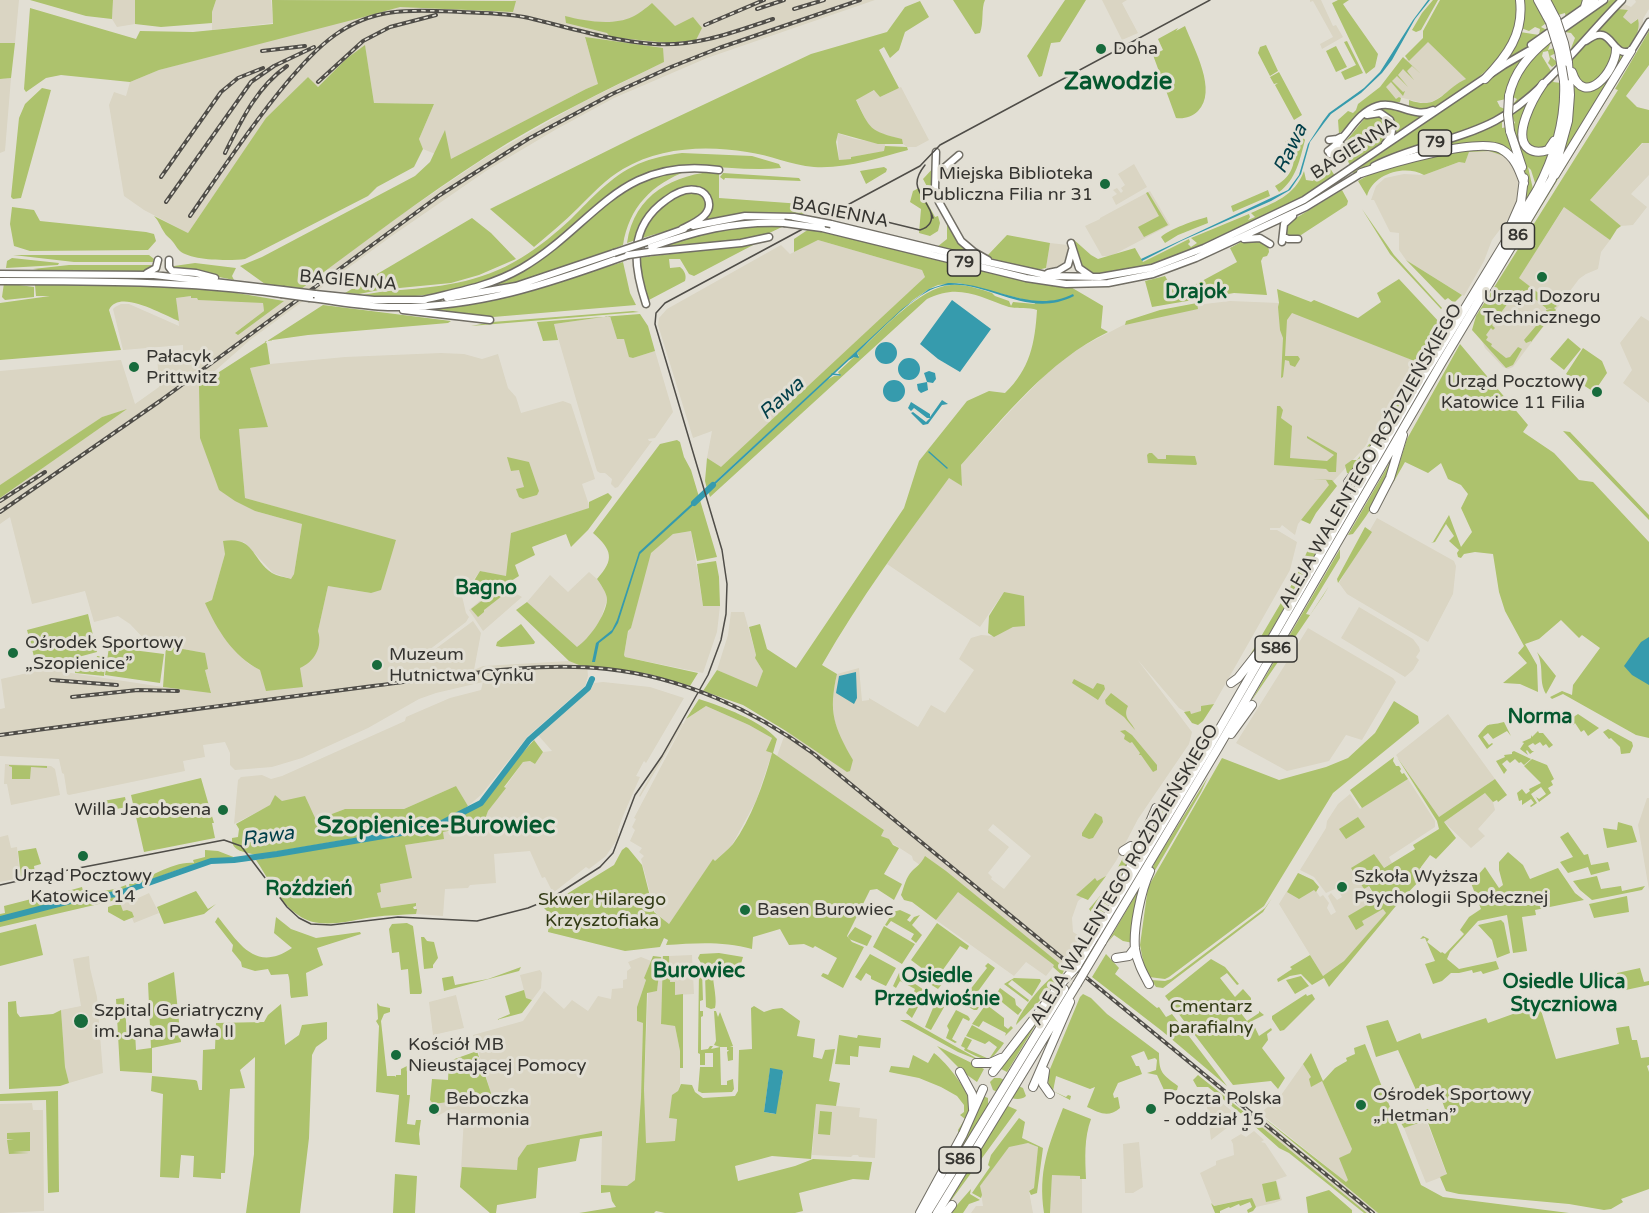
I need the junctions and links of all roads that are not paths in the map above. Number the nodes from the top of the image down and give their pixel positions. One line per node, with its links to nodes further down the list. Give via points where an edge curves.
1 (1520, 0): 16 (highway, via 1514,43)
2 (1538, 0): 8 (highway, 86)
3 (1546, 0): 8 (highway, 86)
4 (1595, 0): 7 (main road, 79)
5 (1604, 0): 10 (main road)
6 (1622, 0): 12 (main road, 79)
7 (1586, 4): 14 (main road, 79)
8 (1553, 21): 15 (highway, 86, bridge, via 1564,43); 19 (highway, 86, bridge, via 1564,81)
9 (1649, 22): 13 (main road)
10 (1548, 40): 14 (main road, BAGIENNA); 29 (highway, bridge, via 1522,66 1509,96 1510,131)
11 (1616, 49): 12 (main road, via 1610,38 1599,35); 13 (main road, via 1623,53); 15 (highway, via 1613,62 1597,86 1581,86)
12 (1574, 50): 17 (main road, 79)
13 (1631, 51): 28 (highway)
14 (1504, 65): 16 (main road, BAGIENNA / 79)
15 (1570, 72): 28 (highway, ALEJA WALENTEGO ROŹDZIEŃSKIEGO / 86, via 1568,121)
16 (1485, 79): 18 (main road, BAGIENNA / 79)
17 (1543, 84): 19 (highway, via 1522,130 1524,143 1533,151 1548,150); 26 (main road, BAGIENNA / 79, via 1489,124 1397,156)
18 (1448, 104): 20 (main road, via 1420,114 1392,105 1379,106 1366,112); 22 (main road, BAGIENNA / 79)
19 (1561, 123): 37 (highway, ALEJA WALENTEGO ROŹDZIEŃSKIEGO / 86, via 1547,171)
20 (1343, 135): 21 (main road); 22 (main road, via 1329,152 1361,119 1373,112 1382,113 1393,128)
21 (1329, 140)
22 (1381, 149): 44 (main road, BAGIENNA / 79, via 1304,200 1204,248 1152,268)
23 (936, 152): 27 (main road)
24 (959, 155): 27 (main road)
25 (719, 170): 49 (main road, via 676,169 638,180 615,192 518,270 488,284)
26 (1361, 173): 29 (highway, via 1485,145 1512,158); 30 (main road, BAGIENNA / 79)
27 (935, 177): 40 (main road, via 937,198 957,235)
28 (1552, 179): 54 (highway, ALEJA WALENTEGO ROŹDZIEŃSKIEGO / 86)
29 (1524, 183): 37 (highway, via 1520,206)
30 (1306, 207): 33 (main road, via 1284,224 1282,231 1283,239); 34 (main road, BAGIENNA / 79)
31 (682, 230): 36 (main road, BAGIENNA / 79); 40 (main road, BAGIENNA / 79, bridge, via 737,217 794,217); 50 (main road, via 708,211 707,198 701,192 688,190 673,195 656,208 644,225 635,264)
32 (769, 237): 36 (main road, via 741,243)
33 (1298, 239)
34 (1238, 240): 35 (main road, via 1257,238); 36 (main road, BAGIENNA / 79, bridge, via 1146,276 1107,283 1066,284 1015,276 822,228 784,223 724,225)
35 (1270, 244)
36 (648, 247): 49 (main road, BAGIENNA / 79, bridge, via 614,253 509,288); 51 (main road, BAGIENNA / 79, bridge, via 531,288 485,299)
37 (1500, 248): 53 (highway, ALEJA WALENTEGO ROŹDZIEŃSKIEGO / 86)
38 (158, 260): 42 (main road, via 152,271)
39 (169, 261): 46 (main road, via 172,271 202,274)
40 (991, 262): 43 (main road, BAGIENNA / 79)
41 (0, 274): 42 (main road, BAGIENNA / 79)
42 (134, 274): 46 (main road, BAGIENNA / 79)
43 (1036, 274): 44 (main road, BAGIENNA / 79); 44 (main road, via 1064,269 1072,247 1079,268)
44 (1092, 278)
45 (0, 281): 47 (main road, BAGIENNA / 79, via 144,281)
46 (224, 282): 47 (main road, BAGIENNA / 79)
47 (282, 292): 48 (main road, BAGIENNA / 79, bridge)
48 (321, 297): 49 (main road, BAGIENNA / 79); 51 (main road, BAGIENNA / 79)
49 (423, 300)
50 (646, 304)
51 (388, 307): 52 (main road)
52 (490, 320)
53 (1446, 337): 55 (highway, ALEJA WALENTEGO ROŹDZIEŃSKIEGO / S86)
54 (1416, 407): 56 (highway, ALEJA WALENTEGO ROŹDZIEŃSKIEGO / S86)
55 (1400, 415): 57 (highway); 59 (highway, ALEJA WALENTEGO ROŹDZIEŃSKIEGO / S86)
56 (1407, 422): 58 (highway, via 1390,478); 59 (highway, ALEJA WALENTEGO ROŹDZIEŃSKIEGO / S86)
57 (1348, 482)
58 (1374, 510)
59 (1342, 526): 60 (highway, ALEJA WALENTEGO ROŹDZIEŃSKIEGO / S86)
60 (1329, 548): 61 (highway, ALEJA WALENTEGO ROŹDZIEŃSKIEGO / S86); 64 (highway, ALEJA WALENTEGO ROŹDZIEŃSKIEGO / S86)
61 (1277, 631): 62 (highway); 69 (highway, ALEJA WALENTEGO ROŹDZIEŃSKIEGO / S86)
62 (1231, 683)
63 (1252, 705): 64 (highway)
64 (1218, 748): 68 (highway, ALEJA WALENTEGO ROŹDZIEŃSKIEGO / S86)
65 (1156, 808): 67 (highway)
66 (1123, 851): 67 (highway, via 1131,846)
67 (1137, 854): 69 (highway)
68 (1152, 858): 70 (highway, ALEJA WALENTEGO ROŹDZIEŃSKIEGO / S86); 71 (highway, via 1142,891)
69 (1106, 918): 70 (highway, ALEJA WALENTEGO ROŹDZIEŃSKIEGO / S86)
70 (1099, 939): 74 (highway, ALEJA WALENTEGO ROŹDZIEŃSKIEGO / S86, bridge, via 1077,966); 74 (highway, ALEJA WALENTEGO ROŹDZIEŃSKIEGO / S86, bridge, via 1077,984)
71 (1135, 948): 72 (highway, via 1129,956); 73 (highway)
72 (1116, 958)
73 (1149, 984)
74 (1067, 991): 75 (highway); 76 (highway); 83 (highway, ALEJA WALENTEGO ROŹDZIEŃSKIEGO / S86, via 1015,1068); 83 (highway, ALEJA WALENTEGO ROŹDZIEŃSKIEGO / S86, via 1024,1071)
75 (1049, 1054): 80 (highway); 82 (highway, via 1043,1084)
76 (1005, 1056): 77 (highway, via 990,1064); 79 (highway)
77 (976, 1063)
78 (960, 1072): 84 (highway, via 972,1094)
79 (993, 1072)
80 (1034, 1087)
81 (983, 1089): 84 (highway)
82 (1050, 1094)
83 (996, 1108): 87 (highway, ALEJA WALENTEGO ROŹDZIEŃSKIEGO / S86); 88 (highway, ALEJA WALENTEGO ROŹDZIEŃSKIEGO / S86)
84 (973, 1112): 86 (highway)
85 (952, 1205): 89 (highway)
86 (920, 1213)
87 (927, 1213)
88 (937, 1213)
89 (945, 1213)

